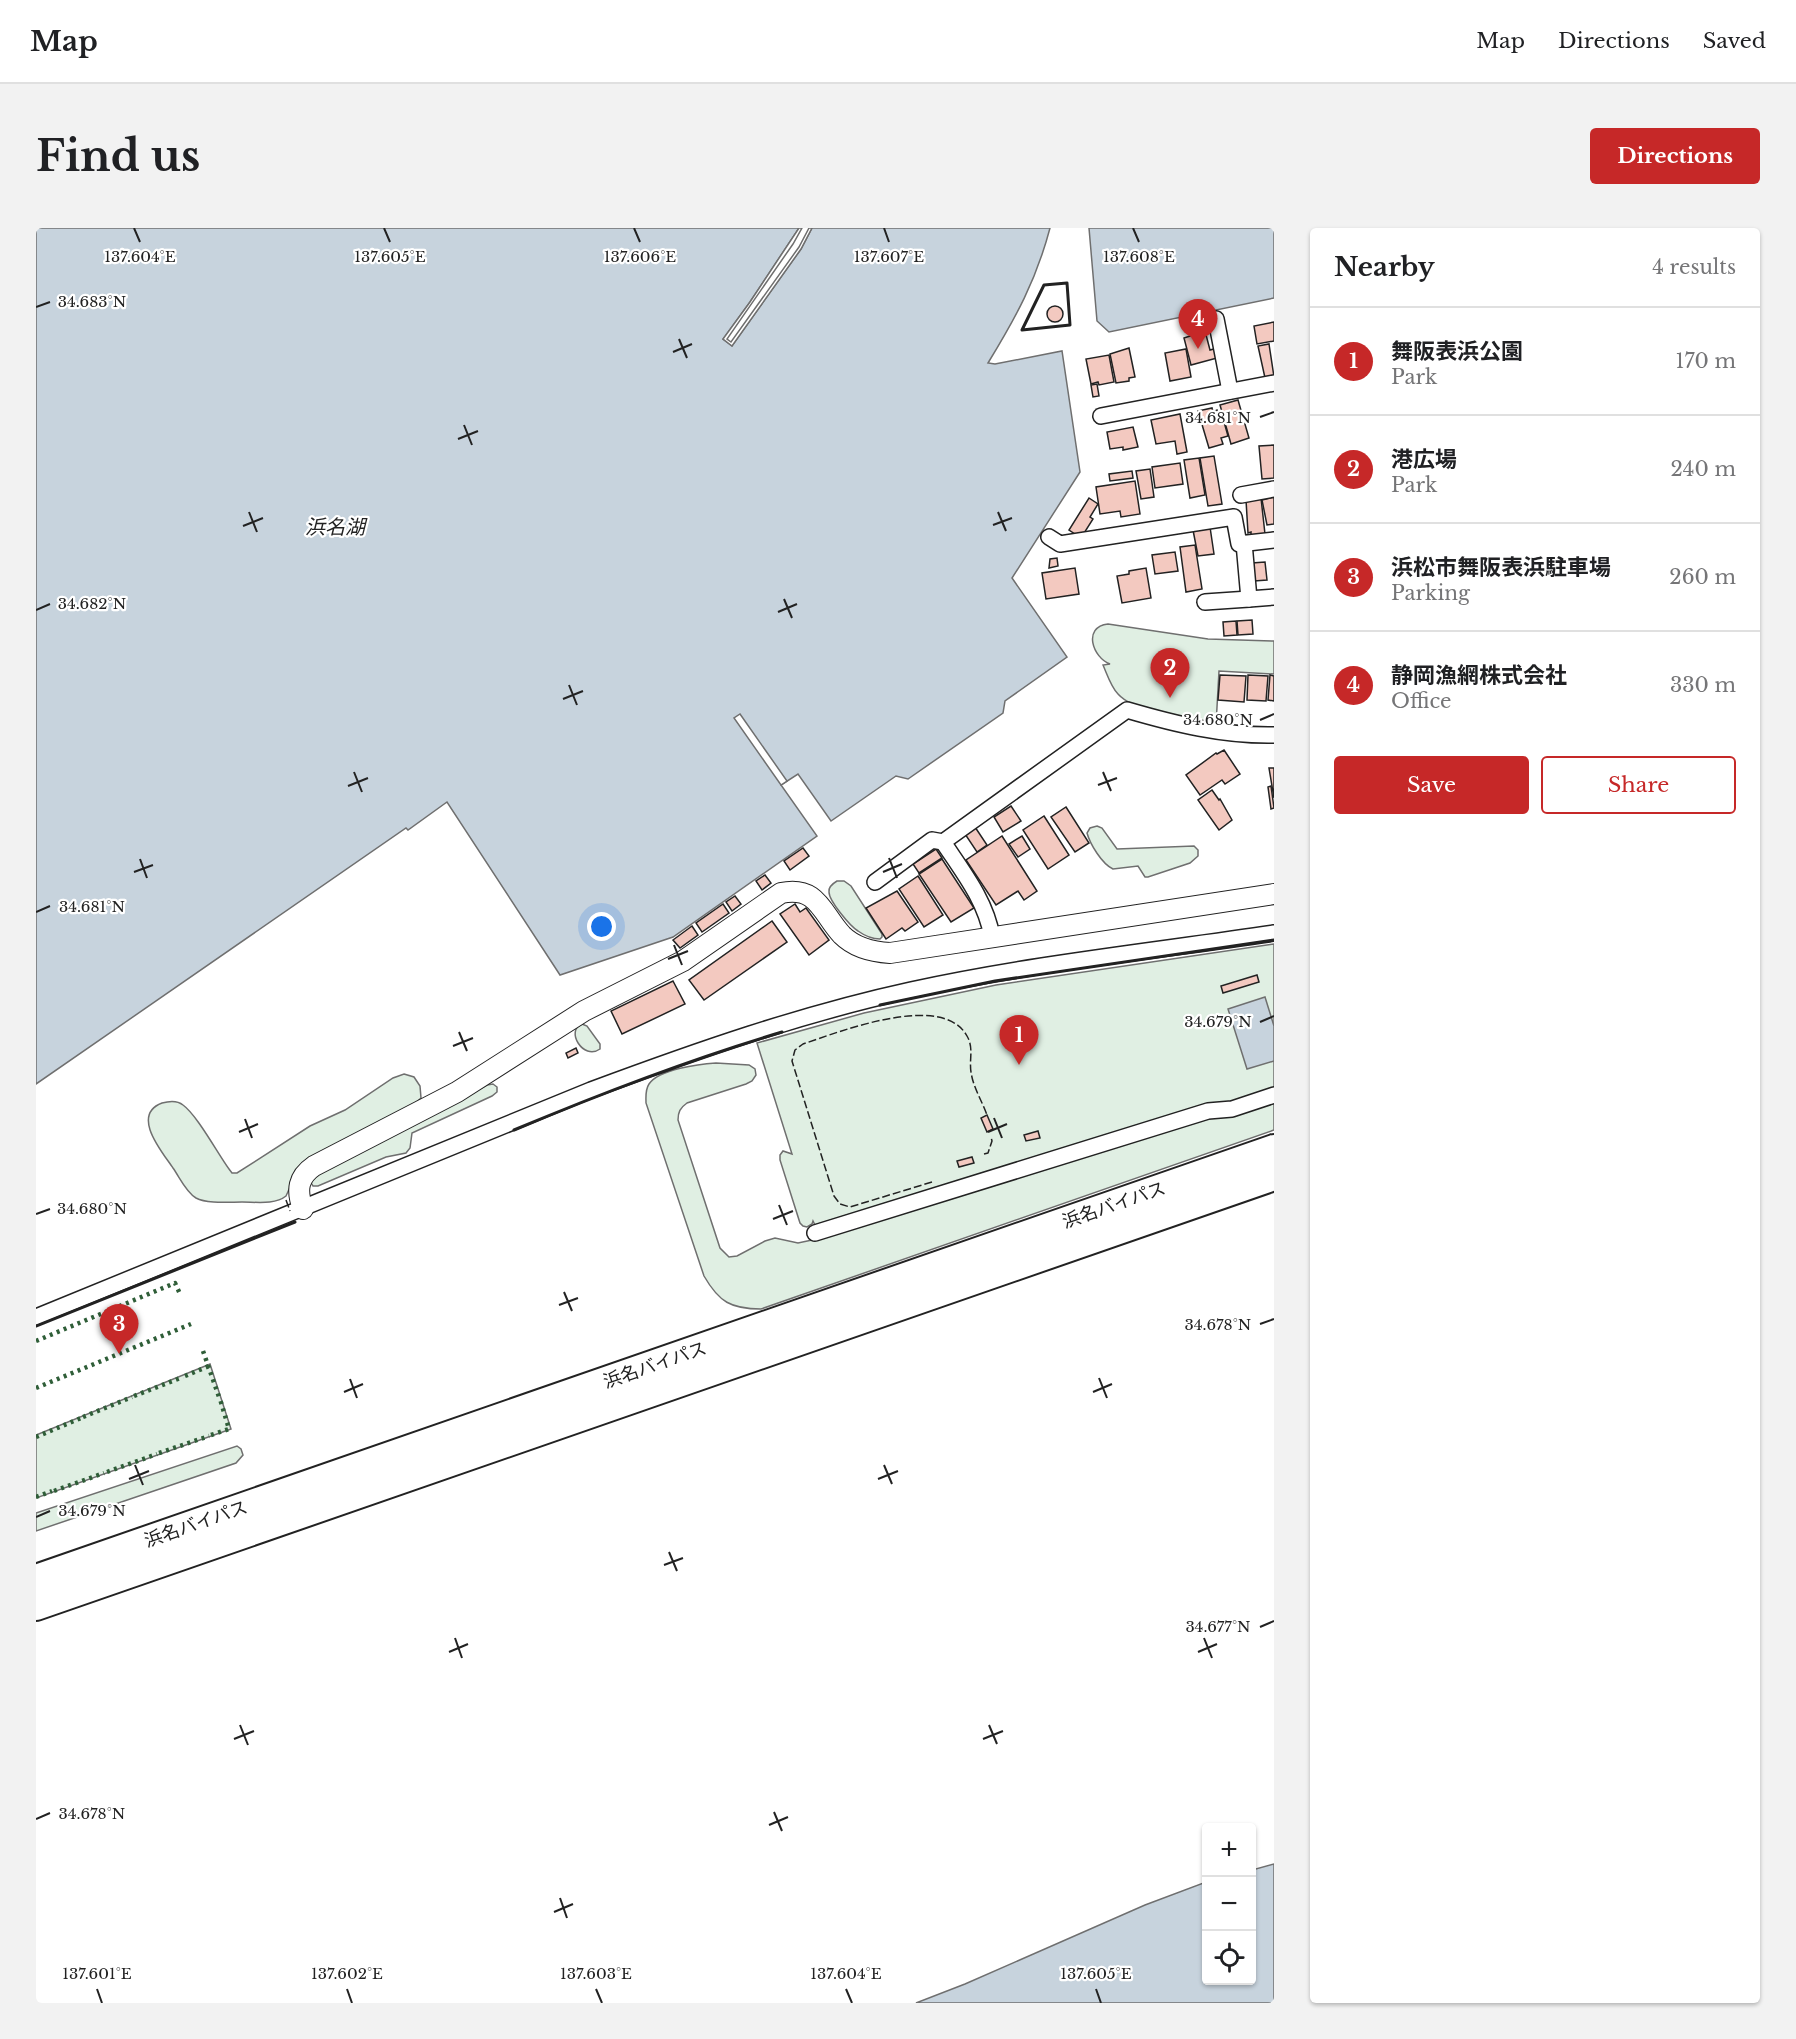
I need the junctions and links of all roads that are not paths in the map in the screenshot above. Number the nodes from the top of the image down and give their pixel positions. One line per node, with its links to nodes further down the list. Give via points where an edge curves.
1 (1216, 319): 3 (street)
2 (1274, 383): 3 (street)
3 (1230, 391): 4 (street)
4 (1101, 416)
5 (1274, 489): 6 (street)
6 (1241, 495)
7 (1049, 537): 9 (street, via 1060,544 1234,518 1239,544)
8 (1274, 540): 9 (street)
9 (1244, 543): 11 (street)
10 (1274, 597): 11 (street)
11 (1249, 599): 12 (street)
12 (1205, 602)
13 (1274, 735): 14 (street, via 1210,730 1127,710)
14 (943, 842): 15 (street, via 932,840); 18 (street, via 981,901)
15 (874, 882)
16 (1274, 894): 18 (street)
17 (1274, 933): 22 (street, via 994,974 807,1017 591,1090)
18 (992, 937): 22 (street, via 877,952 842,935 811,896 802,892 781,893 683,961 584,1011 458,1092 306,1171 298,1189)
19 (1274, 1095): 23 (street)
20 (1274, 1149): 25 (highway, 浜名バイパス)
21 (1274, 1176): 25 (highway, 浜名バイパス)
22 (303, 1209): 24 (street)
23 (815, 1233)
24 (36, 1317)
25 (761, 1341): 26 (highway, 浜名バイパス); 27 (highway, 浜名バイパス)
26 (36, 1579)
27 (36, 1606)

